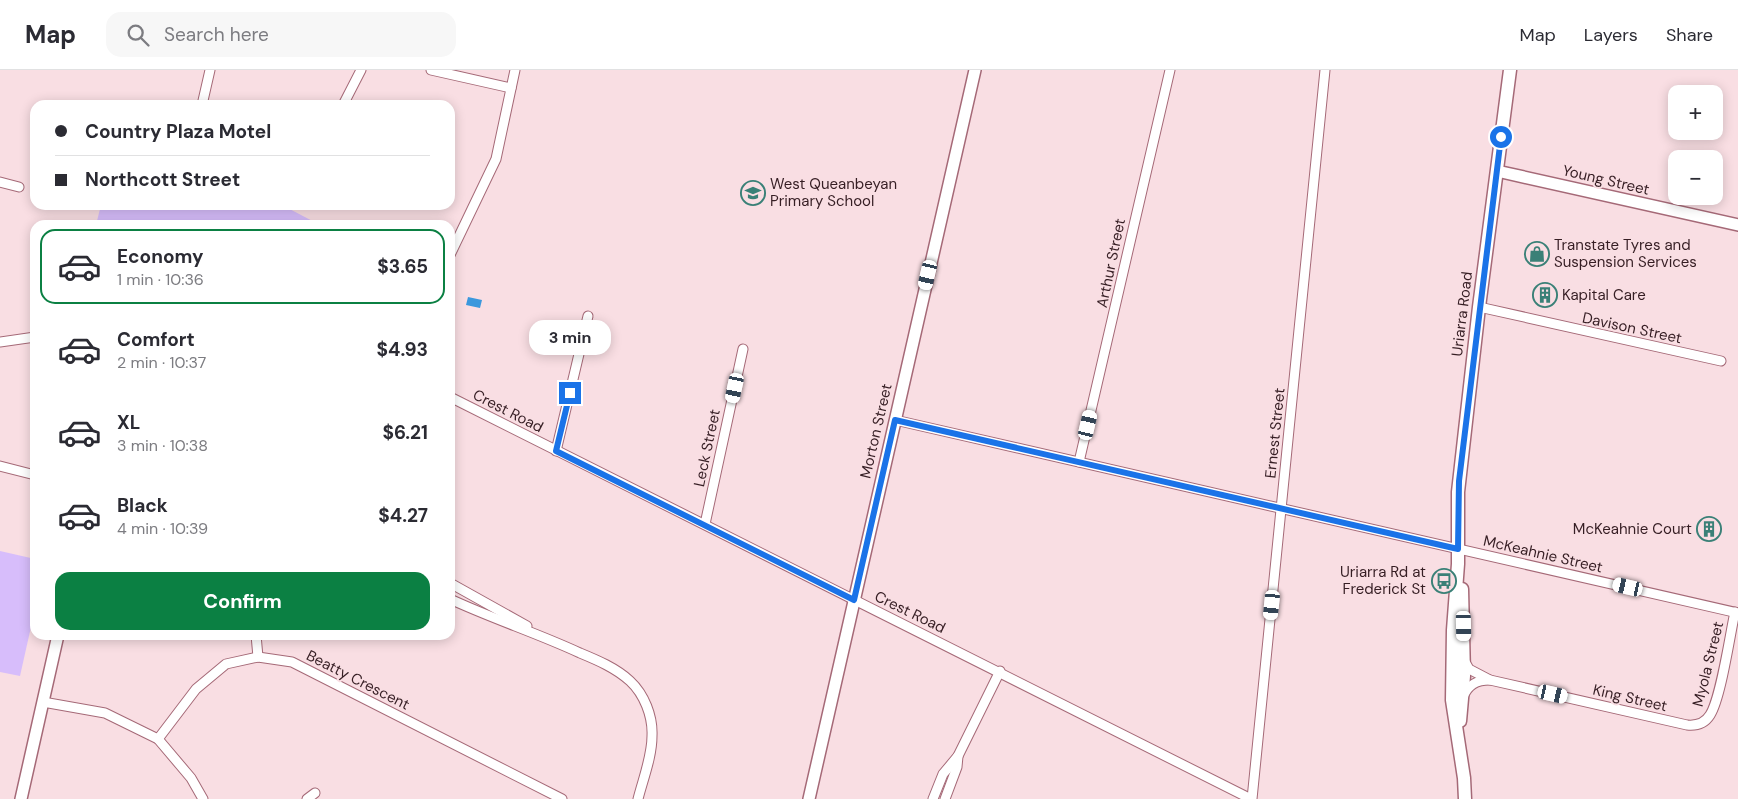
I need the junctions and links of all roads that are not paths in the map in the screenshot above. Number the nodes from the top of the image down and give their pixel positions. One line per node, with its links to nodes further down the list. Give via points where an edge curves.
1 (210, 70): 10 (street)
2 (361, 70): 11 (street)
3 (431, 70): 9 (street)
4 (515, 70): 9 (street)
5 (974, 70): 24 (street, Morton Street)
6 (1170, 70): 26 (street, Arthur Street)
7 (1325, 70): 29 (street, Ernest Street)
8 (1510, 70): 12 (main road, Uriarra Road)
9 (511, 88): 16 (street, via 496,158)
10 (203, 100)
11 (346, 100)
12 (1497, 170): 15 (street, Young Street); 17 (main road, Uriarra Road)
13 (0, 182): 14 (street)
14 (19, 187)
15 (1738, 225)
16 (455, 244)
17 (1479, 307): 22 (street, Davison Street); 31 (main road, Uriarra Road, via 1459,481)
18 (588, 316): 25 (street)
19 (30, 338): 20 (street)
20 (0, 342)
21 (743, 349): 30 (street, Leck Street)
22 (1721, 361)
23 (455, 400): 25 (street, Crest Road)
24 (895, 420): 26 (street, McKeahnie Street); 34 (street, Morton Street)
25 (556, 451): 30 (street, Crest Road)
26 (1079, 462): 29 (street, McKeahnie Street)
27 (0, 466): 28 (street)
28 (30, 475)
29 (1282, 508): 31 (street, McKeahnie Street); 58 (street, Ernest Street)
30 (705, 524): 34 (street, Crest Road)
31 (1458, 549): 32 (main road, Uriarra Road); 36 (street, McKeahnie Street)
32 (1458, 564): 41 (main road, Uriarra Road, via 1463,598); 48 (main road, Uriarra Road, via 1452,684)
33 (455, 586): 37 (street)
34 (854, 600): 42 (street, Crest Road); 55 (street, Morton Street)
35 (455, 601): 37 (street)
36 (1736, 612): 46 (street, Myola Street, via 1715,705)
37 (540, 634): 54 (street, via 602,663 629,680 641,694 651,722 652,736)
38 (57, 640): 45 (street)
39 (256, 640): 40 (street)
40 (258, 657): 47 (street, Beatty Crescent, via 226,664 211,676 196,689); 53 (street, Beatty Crescent, via 292,662)
41 (1464, 659): 43 (street, King Street, via 1468,669); 44 (main road, Uriarra Road)
42 (1000, 671): 49 (street); 58 (street, Crest Road)
43 (1490, 680): 44 (street, via 1474,683); 46 (street, King Street, via 1687,725)
44 (1462, 698): 48 (main road, Uriarra Road)
45 (43, 702): 47 (street, via 105,713); 51 (street)
46 (1705, 721)
47 (158, 739): 52 (street, via 191,778)
48 (1459, 741): 50 (main road, Uriarra Road)
49 (958, 756): 56 (street, via 945,769); 57 (street)
50 (1464, 778): 59 (main road, Uriarra Road); 60 (main road, Uriarra Road)
51 (20, 799)
52 (203, 799)
53 (562, 799)
54 (638, 799)
55 (809, 799)
56 (933, 799)
57 (945, 799)
58 (1252, 799)
59 (1465, 799)
60 (1470, 799)

